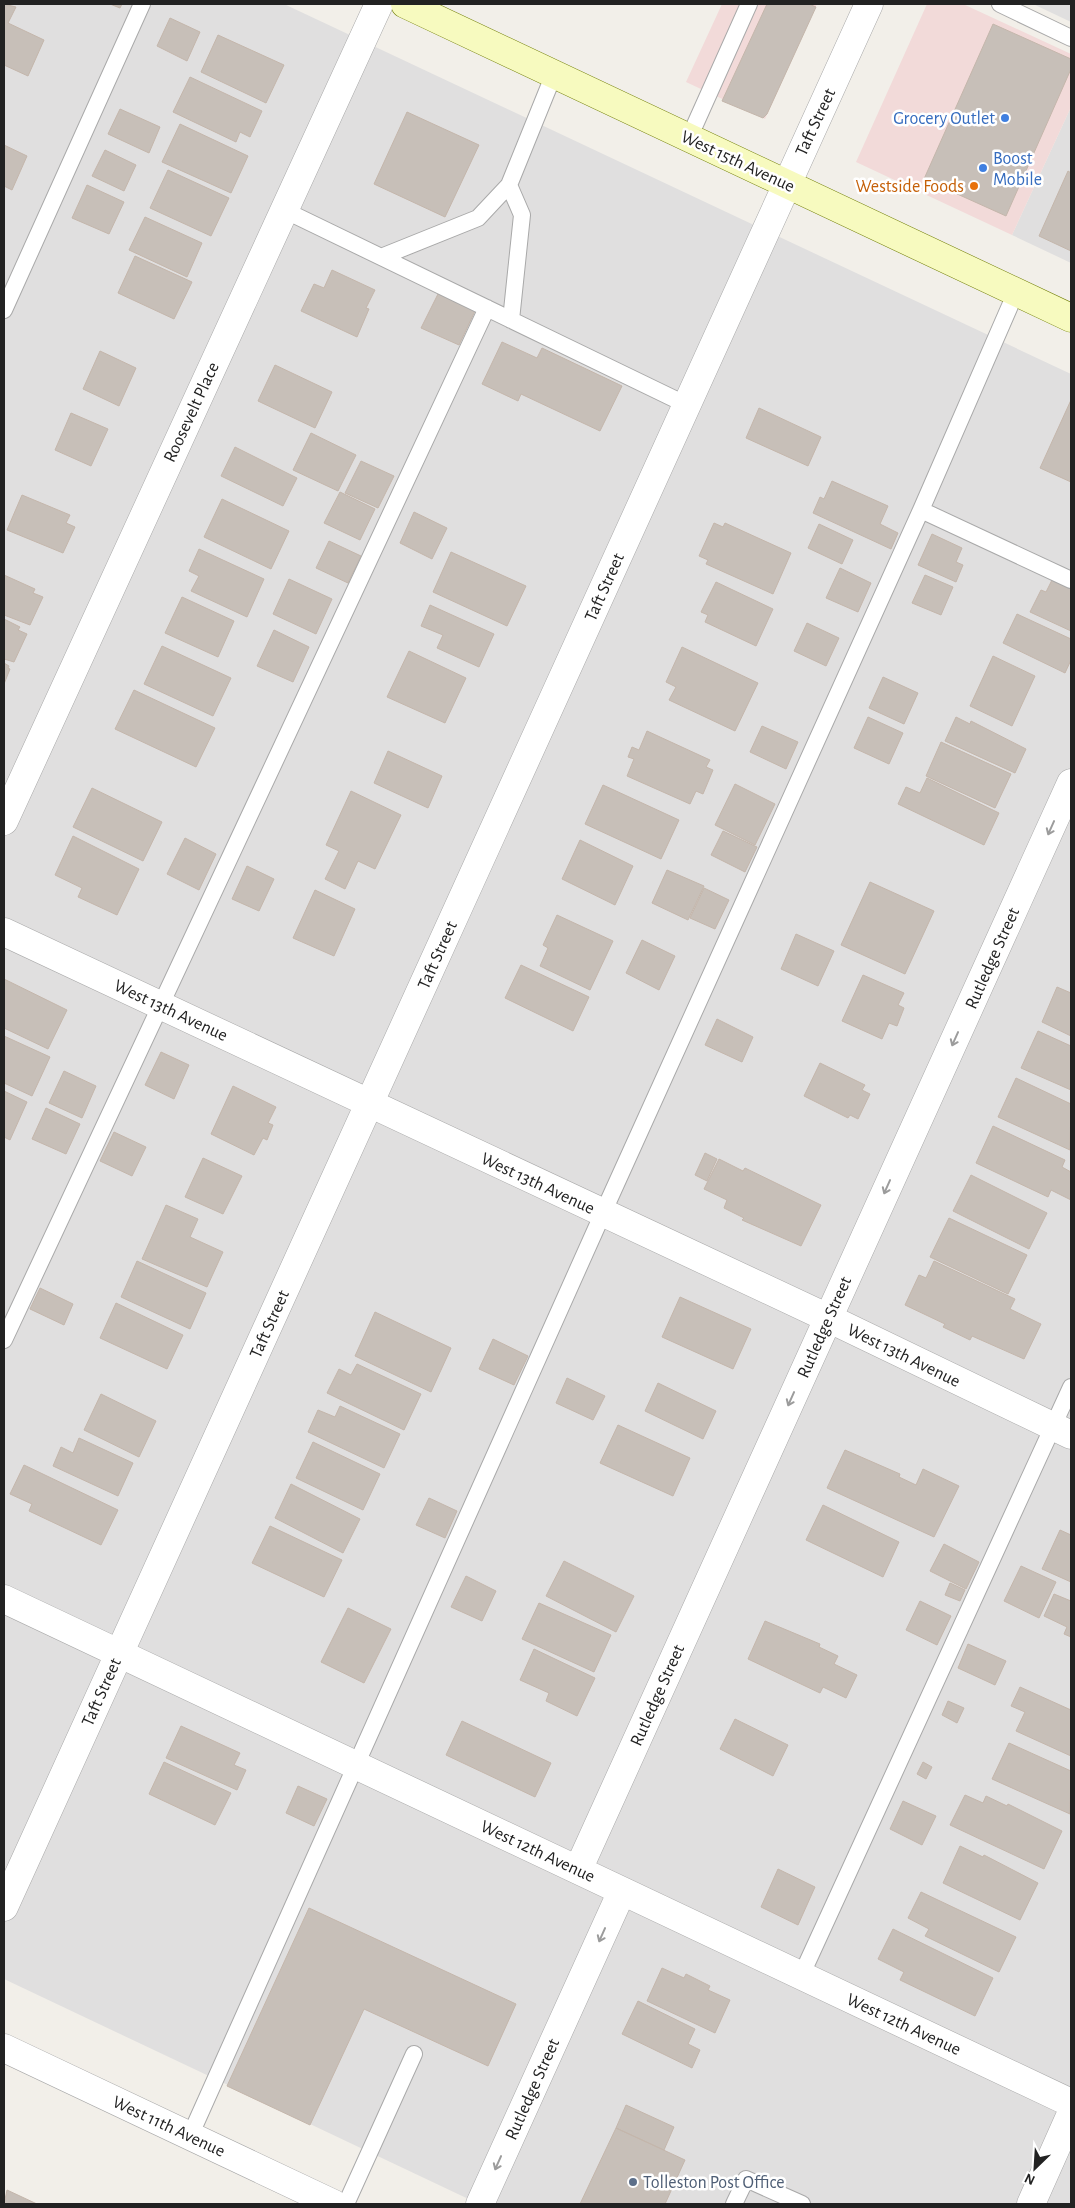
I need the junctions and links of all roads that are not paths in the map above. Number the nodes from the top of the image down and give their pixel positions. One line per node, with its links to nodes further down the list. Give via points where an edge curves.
1 (142, 4): 16 (lane)
2 (379, 4): 12 (street, Roosevelt Place)
3 (405, 4): 8 (main road, West 15th Avenue)
4 (749, 4): 9 (lane)
5 (869, 4): 11 (street, Taft Street)
6 (1000, 4): 7 (lane)
7 (1071, 38)
8 (554, 74): 9 (main road, West 15th Avenue); 10 (lane)
9 (689, 138): 11 (main road, West 15th Avenue)
10 (509, 184): 13 (lane, via 478,218); 18 (lane, via 522,216)
11 (787, 184): 14 (main road, West 15th Avenue); 19 (street, Taft Street)
12 (284, 210): 13 (lane); 23 (street, Roosevelt Place)
13 (381, 257): 15 (lane)
14 (1016, 292): 17 (main road, West 15th Avenue); 20 (lane)
15 (488, 308): 18 (lane); 25 (lane)
16 (4, 310)
17 (1071, 318)
18 (512, 320): 19 (lane)
19 (687, 405): 26 (street, Taft Street)
20 (921, 510): 21 (lane); 27 (lane)
21 (1071, 580)
22 (1071, 784): 28 (street, Rutledge Street, one-way to 28)
23 (4, 821)
24 (4, 932): 25 (street, West 13th Avenue)
25 (161, 1005): 26 (street, West 13th Avenue); 29 (lane)
26 (369, 1104): 27 (street, West 13th Avenue); 33 (street, Taft Street)
27 (603, 1213): 28 (street, West 13th Avenue); 34 (lane)
28 (828, 1318): 31 (street, West 13th Avenue); 35 (street, Rutledge Street, one-way to 35)
29 (4, 1340)
30 (1071, 1387): 31 (lane)
31 (1062, 1431): 38 (lane)
32 (4, 1599): 33 (street, West 12th Avenue)
33 (119, 1653): 34 (street, West 12th Avenue); 37 (street, Taft Street)
34 (356, 1765): 35 (street, West 12th Avenue); 43 (lane)
35 (578, 1870): 36 (street, West 12th Avenue)
36 (622, 1891): 38 (street, West 12th Avenue); 46 (street, Rutledge Street, one-way to 46)
37 (4, 1907)
38 (801, 1976): 41 (street, West 12th Avenue)
39 (4, 2048): 43 (street, West 11th Avenue)
40 (414, 2054): 45 (lane)
41 (1071, 2103)
42 (1071, 2114): 49 (street)
43 (190, 2136): 44 (street, West 11th Avenue)
44 (334, 2204)
45 (346, 2204)
46 (480, 2204)
47 (734, 2204): 48 (lane, via 746,2179)
48 (802, 2204)
49 (1031, 2204)

